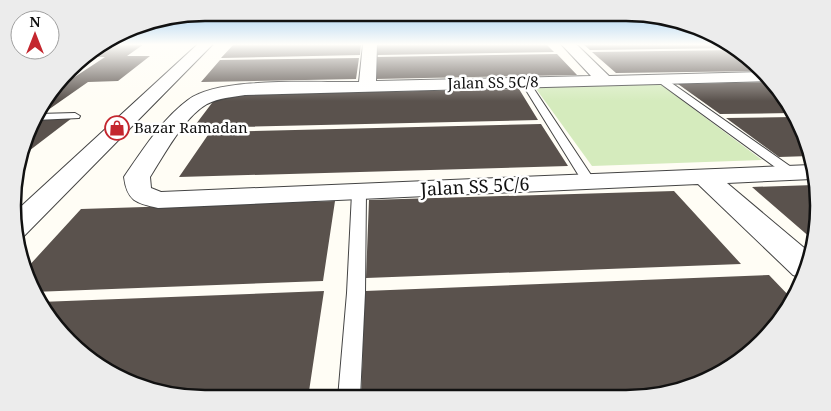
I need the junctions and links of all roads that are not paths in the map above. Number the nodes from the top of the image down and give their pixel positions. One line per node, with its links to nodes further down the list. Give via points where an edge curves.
1 (186, 63): 16 (street)
2 (369, 63): 8 (street)
3 (587, 63): 6 (street)
4 (758, 77): 5 (street, Jalan SS 5C/8)
5 (660, 79): 6 (street, Jalan SS 5C/8); 11 (lane)
6 (604, 80): 7 (street, Jalan SS 5C/8)
7 (525, 82): 8 (street, Jalan SS 5C/8); 13 (lane)
8 (367, 86): 14 (street, Jalan SS 5C/8, via 216,94 195,104 168,134 137,177)
9 (44, 116): 10 (lane)
10 (75, 116)
11 (801, 172): 12 (street, Jalan SS 5C/6)
12 (704, 176): 13 (street, Jalan SS 5C/6); 17 (street)
13 (589, 181): 15 (street, Jalan SS 5C/6)
14 (139, 192): 15 (street, Jalan SS 5C/6, via 158,200)
15 (359, 193): 18 (lane)
16 (22, 221)
17 (801, 263)
18 (350, 390)

